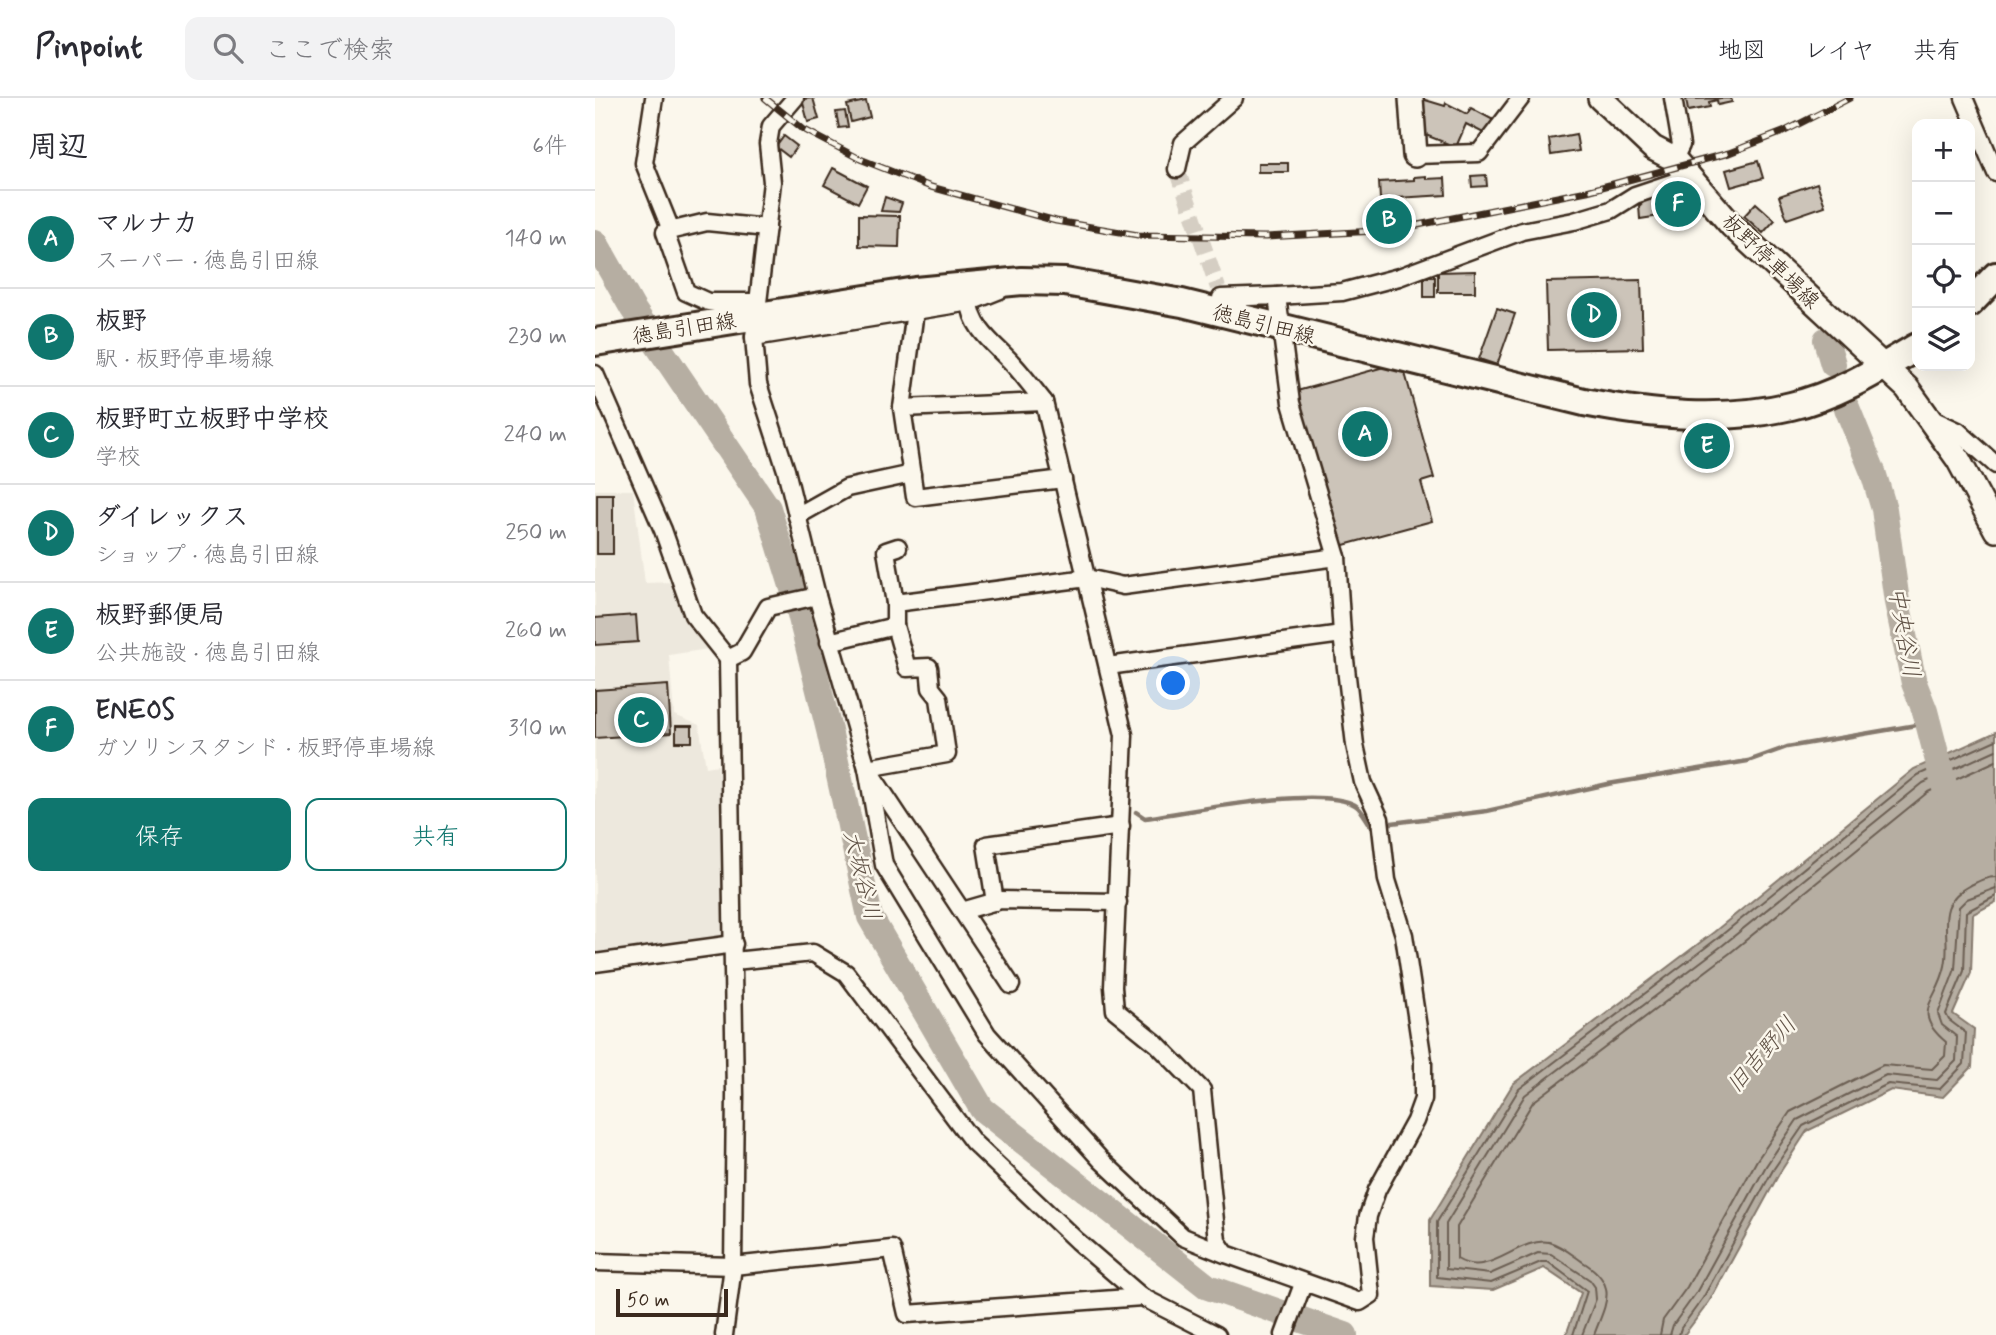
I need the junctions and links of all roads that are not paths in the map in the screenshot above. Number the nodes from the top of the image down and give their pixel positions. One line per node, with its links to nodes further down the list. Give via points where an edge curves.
1 (653, 98): 15 (street, via 644,163)
2 (795, 98): 14 (street, via 771,126)
3 (1234, 98): 11 (street, via 1183,143)
4 (1411, 98): 9 (main road)
5 (1521, 98): 9 (street, via 1479,153)
6 (1600, 98): 10 (main road, 板野停車場線, via 1653,148)
7 (1673, 98): 10 (street, via 1681,145)
8 (1964, 98): 12 (street)
9 (1415, 155)
10 (1674, 159): 13 (main road, 板野停車場線)
11 (1177, 169)
12 (1996, 173)
13 (1689, 177): 17 (street, via 1574,222 1522,232 1399,277 1342,292); 25 (main road, 板野停車場線, via 1732,226)
14 (767, 228): 15 (street, via 707,222); 21 (street)
15 (671, 230): 21 (street, via 666,232 685,292)
16 (1022, 281): 18 (street); 19 (main road, 徳島引田線, via 1065,282); 21 (main road, 徳島引田線, via 916,291)
17 (1277, 296): 19 (street, via 1219,293); 22 (street)
18 (970, 302): 20 (street); 27 (street, via 982,333)
19 (1182, 303): 22 (main road, 徳島引田線)
20 (915, 311): 21 (street); 28 (street)
21 (755, 319): 23 (main road, 徳島引田線); 33 (street, via 758,384)
22 (1282, 329): 25 (main road, 徳島引田線, via 1584,402 1675,415 1737,414 1792,406); 36 (street, via 1291,403)
23 (601, 341)
24 (1912, 350): 25 (main road, 徳島引田線)
25 (1883, 367): 29 (main road, 板野停車場線)
26 (595, 374): 43 (street, via 663,530 693,615)
27 (1044, 402): 28 (street); 32 (street)
28 (902, 408): 31 (street)
29 (1932, 419): 30 (street, via 1958,431); 34 (main road, 板野停車場線)
30 (1996, 465)
31 (912, 474): 32 (street, via 915,497); 33 (street, via 847,488)
32 (1063, 479): 37 (street)
33 (797, 516): 38 (street)
34 (1996, 530)
35 (898, 547): 39 (street, via 886,551)
36 (1337, 557): 37 (street, via 1123,586); 41 (street)
37 (1087, 579): 39 (street); 44 (street)
38 (814, 597): 42 (street); 43 (street, via 768,607 742,652)
39 (895, 603): 40 (street)
40 (895, 626): 42 (street); 45 (street, via 907,668 929,667 931,688 939,698 947,754)
41 (1342, 634): 44 (street); 57 (street, via 1355,745 1363,782 1380,824 1387,880 1404,935 1423,1061 1423,1098 1368,1216 1365,1237 1371,1295 1360,1302)
42 (829, 642): 45 (street)
43 (728, 659): 50 (street)
44 (1108, 666): 46 (street, via 1124,735)
45 (867, 768): 49 (street); 54 (street, via 884,865 986,1034 1101,1160 1183,1237)
46 (1121, 826): 47 (street, via 986,845); 48 (street)
47 (995, 902): 48 (street); 49 (street)
48 (1118, 902): 54 (street, via 1115,1010 1202,1090 1217,1241)
49 (961, 911): 53 (street)
50 (734, 944): 51 (street); 52 (street)
51 (734, 961): 56 (street); 58 (street, via 813,953 846,973 974,1142)
52 (595, 963)
53 (1011, 985)
54 (1226, 1254): 57 (street)
55 (595, 1262): 56 (street)
56 (733, 1266): 58 (street, via 892,1249 907,1314); 59 (street)
57 (1301, 1289): 61 (street)
58 (1142, 1297): 60 (street)
59 (724, 1335)
60 (1217, 1335)
61 (1284, 1335)

